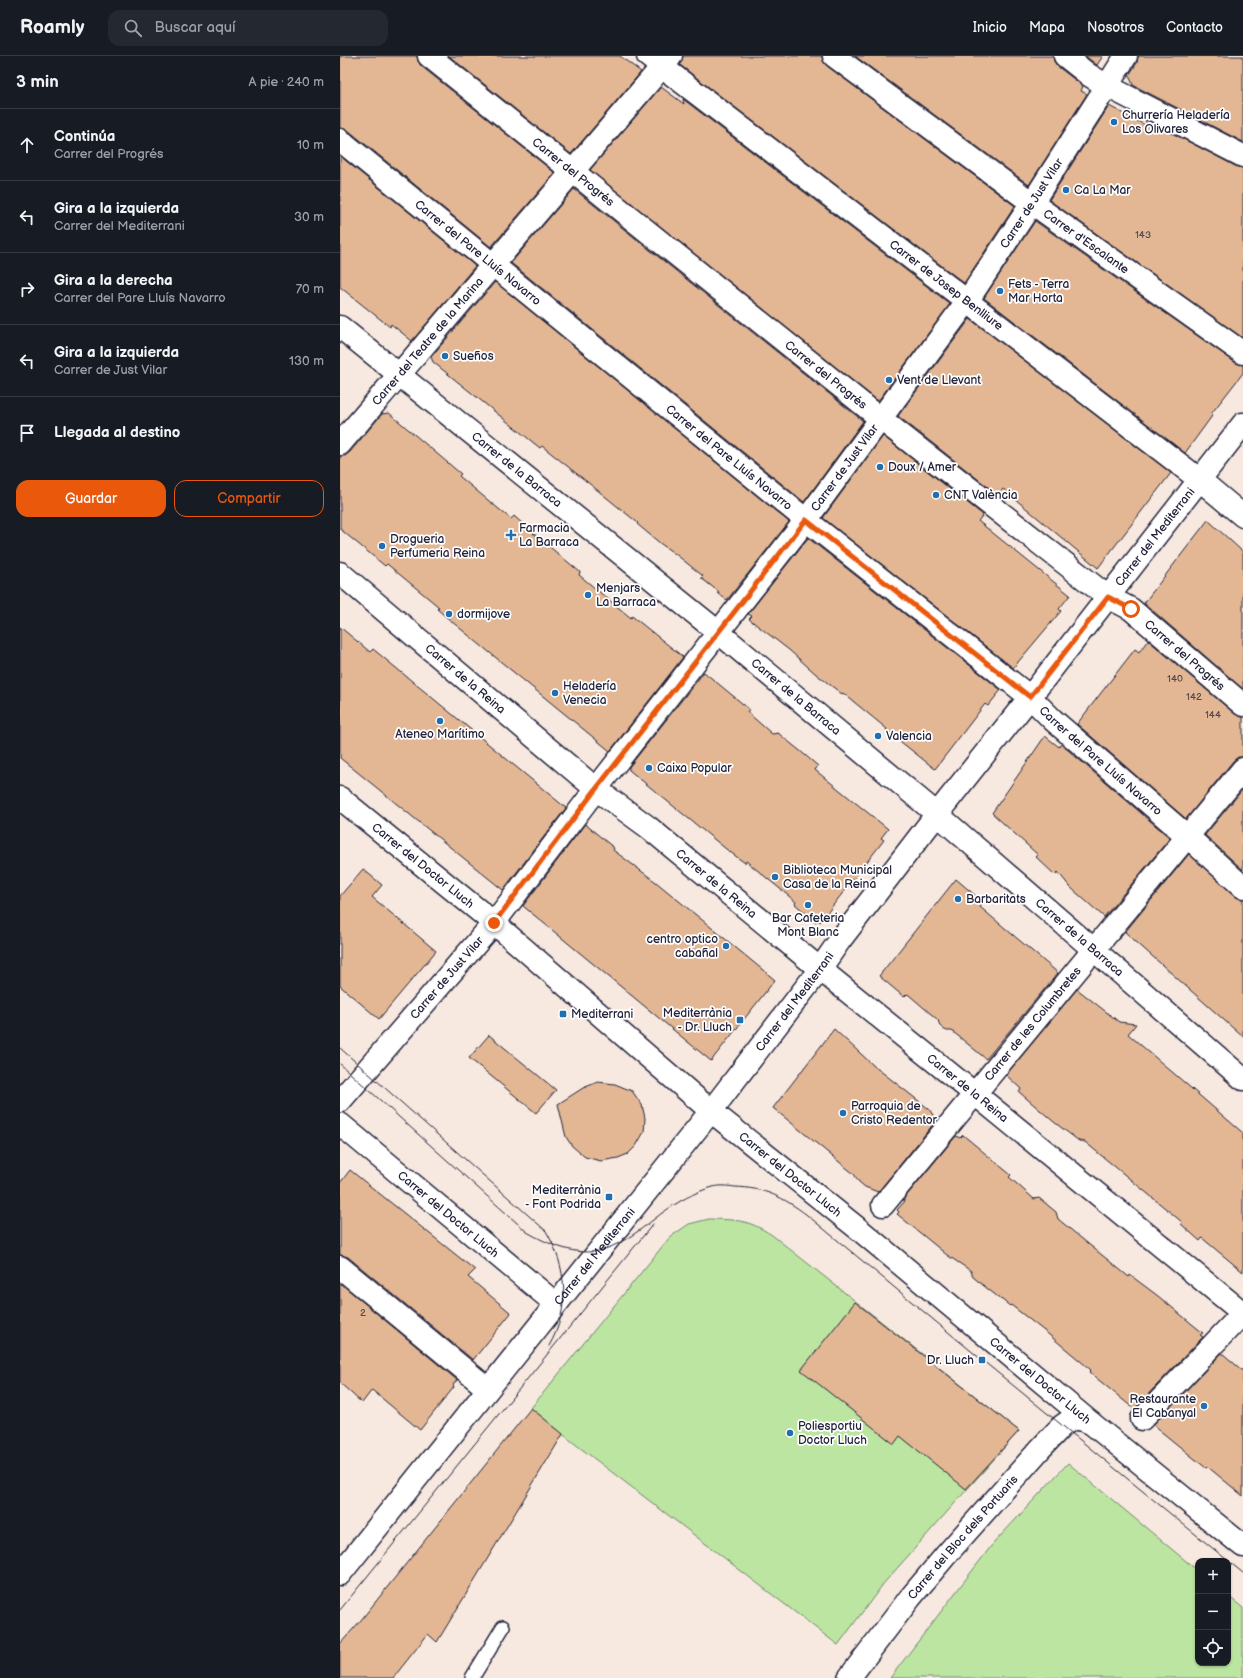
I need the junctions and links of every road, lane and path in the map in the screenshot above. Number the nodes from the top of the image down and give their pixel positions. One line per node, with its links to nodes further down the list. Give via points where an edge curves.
1 (430, 56): 9 (street, Carrer del Progrés)
2 (834, 56): 10 (street, Carrer d'Escalante)
3 (1065, 56): 6 (street)
4 (1126, 56): 6 (street, Carrer de Just Vilar)
5 (660, 60): 9 (street, Carrer del Teatre de la Marina); 12 (street, Carrer de Josep Benlliure)
6 (1107, 86): 8 (street); 10 (street, Carrer de Just Vilar)
7 (340, 140): 11 (street, Carrer del Pare Lluís Navarro)
8 (1243, 156)
9 (573, 171): 11 (street, Carrer del Teatre de la Marina); 16 (street, Carrer del Progrés)
10 (1032, 204): 12 (street, Carrer de Just Vilar); 14 (street, Carrer d'Escalante)
11 (493, 264): 15 (street, Carrer del Teatre de la Marina); 21 (street, Carrer del Pare Lluís Navarro)
12 (968, 300): 16 (street, Carrer de Just Vilar); 19 (street, Carrer de Josep Benlliure)
13 (340, 326): 15 (street, Carrer de la Barraca)
14 (1243, 353)
15 (399, 374): 18 (street, Carrer del Teatre de la Marina); 24 (street, Carrer de la Barraca)
16 (882, 419): 21 (street, Carrer de Just Vilar); 23 (street, Carrer del Progrés)
17 (1243, 424): 19 (street, Carrer del Mediterrani)
18 (340, 444)
19 (1200, 480): 20 (street, Carrer de Josep Benlliure); 23 (street, Carrer del Mediterrani)
20 (1243, 516)
21 (806, 520): 24 (street, Carrer de Just Vilar); 25 (street, Carrer del Pare Lluís Navarro)
22 (340, 573): 28 (street, Carrer de la Reina)
23 (1108, 597): 25 (street, Carrer del Mediterrani); 26 (street, Carrer del Progrés, via 1131,609)
24 (718, 632): 28 (street, Carrer de Just Vilar); 30 (street, Carrer de la Barraca)
25 (1030, 697): 30 (street, Carrer del Mediterrani); 31 (street, Carrer del Pare Lluís Navarro)
26 (1243, 705)
27 (1243, 769): 31 (street, Carrer de les Columbretes)
28 (596, 789): 33 (street, Carrer de Just Vilar); 35 (street, Carrer de la Reina, via 648,827)
29 (340, 798): 33 (street, Carrer del Doctor Lluch)
30 (937, 814): 34 (street, Carrer de la Barraca); 35 (street, Carrer del Mediterrani)
31 (1187, 836): 32 (street, Carrer del Pare Lluís Navarro); 34 (street, Carrer de les Columbretes)
32 (1243, 887)
33 (494, 923): 38 (street, Carrer de Just Vilar); 39 (street, Carrer del Doctor Lluch)
34 (1093, 949): 36 (street, Carrer de la Barraca); 37 (street, Carrer de les Columbretes)
35 (820, 970): 37 (street, Carrer de la Reina); 39 (street, Carrer del Mediterrani)
36 (1243, 1079)
37 (975, 1094): 41 (street, Carrer de les Columbretes); 44 (street, Carrer de la Reina)
38 (340, 1101)
39 (712, 1111): 43 (street, Carrer del Mediterrani); 47 (street, Carrer del Doctor Lluch, via 867,1236)
40 (340, 1124): 43 (street, Carrer del Doctor Lluch)
41 (883, 1205)
42 (340, 1267): 45 (street)
43 (556, 1304): 45 (street, Carrer del Mediterrani)
44 (1243, 1313): 46 (street)
45 (488, 1389): 49 (street, Carrer del Mediterrani)
46 (1142, 1419)
47 (1091, 1423): 48 (street, Carrer del Doctor Lluch); 52 (street, Carrer del Bloc dels Portuaris, via 1072,1419 1041,1448 941,1561)
48 (1243, 1546)
49 (340, 1574)
50 (503, 1627): 51 (lane)
51 (472, 1678)
52 (850, 1678)

